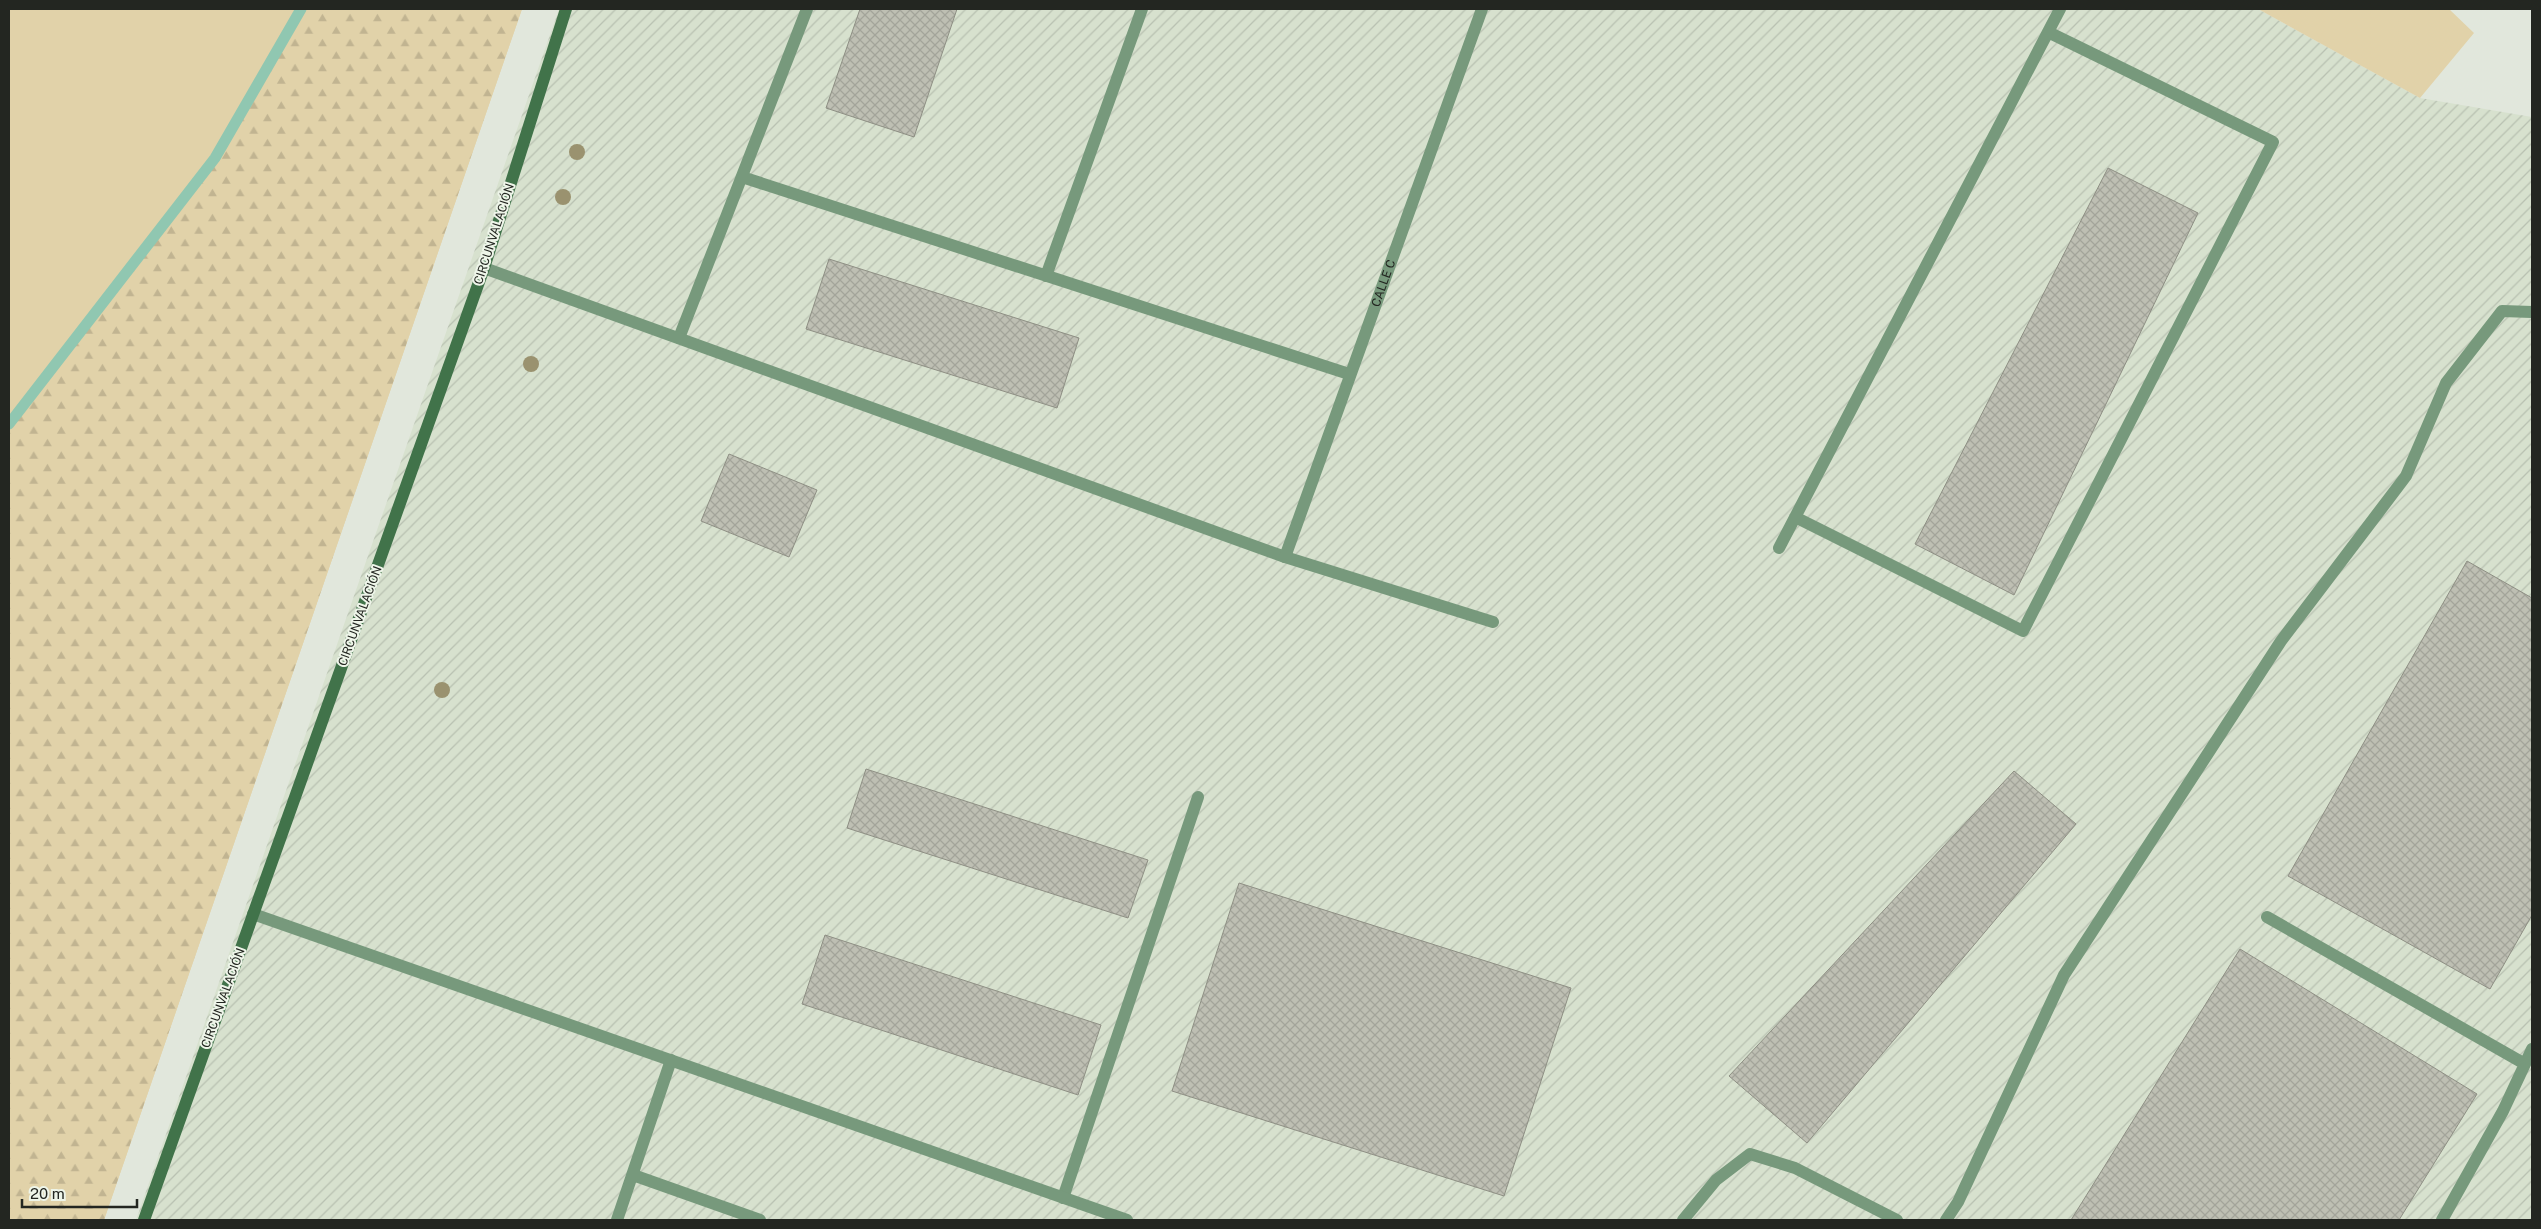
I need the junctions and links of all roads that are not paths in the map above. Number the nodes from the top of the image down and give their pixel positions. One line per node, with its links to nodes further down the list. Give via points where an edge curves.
1 (566, 9): 8 (street, CIRCUNVALACIÓN)
2 (807, 9): 7 (street)
3 (1142, 9): 9 (street)
4 (1482, 9): 12 (street, CALLE C)
5 (2060, 9): 6 (street)
6 (2048, 32): 13 (street); 13 (street, via 2273,142 2024,631)
7 (742, 177): 9 (street); 11 (street)
8 (484, 268): 11 (street); 18 (street, CIRCUNVALACIÓN)
9 (1046, 276): 12 (street)
10 (2532, 312): 31 (street, via 2502,311 2446,383 2406,476 2281,641 2069,966 1958,1202)
11 (679, 338): 15 (street)
12 (1349, 374): 15 (street, CALLE C)
13 (1795, 517): 14 (street)
14 (1780, 548)
15 (1285, 557): 16 (street)
16 (1493, 622)
17 (1198, 797): 24 (street)
18 (253, 914): 21 (street); 25 (street, CIRCUNVALACIÓN)
19 (2267, 917): 22 (street)
20 (2532, 1049): 22 (street)
21 (671, 1060): 23 (street); 24 (street)
22 (2525, 1064): 32 (street)
23 (633, 1175): 26 (street); 27 (street)
24 (1063, 1198): 28 (street)
25 (144, 1220)
26 (617, 1220)
27 (760, 1220)
28 (1127, 1220)
29 (1683, 1220): 30 (street, via 1716,1180 1750,1154 1796,1168)
30 (1897, 1220)
31 (1946, 1220)
32 (2442, 1220)

